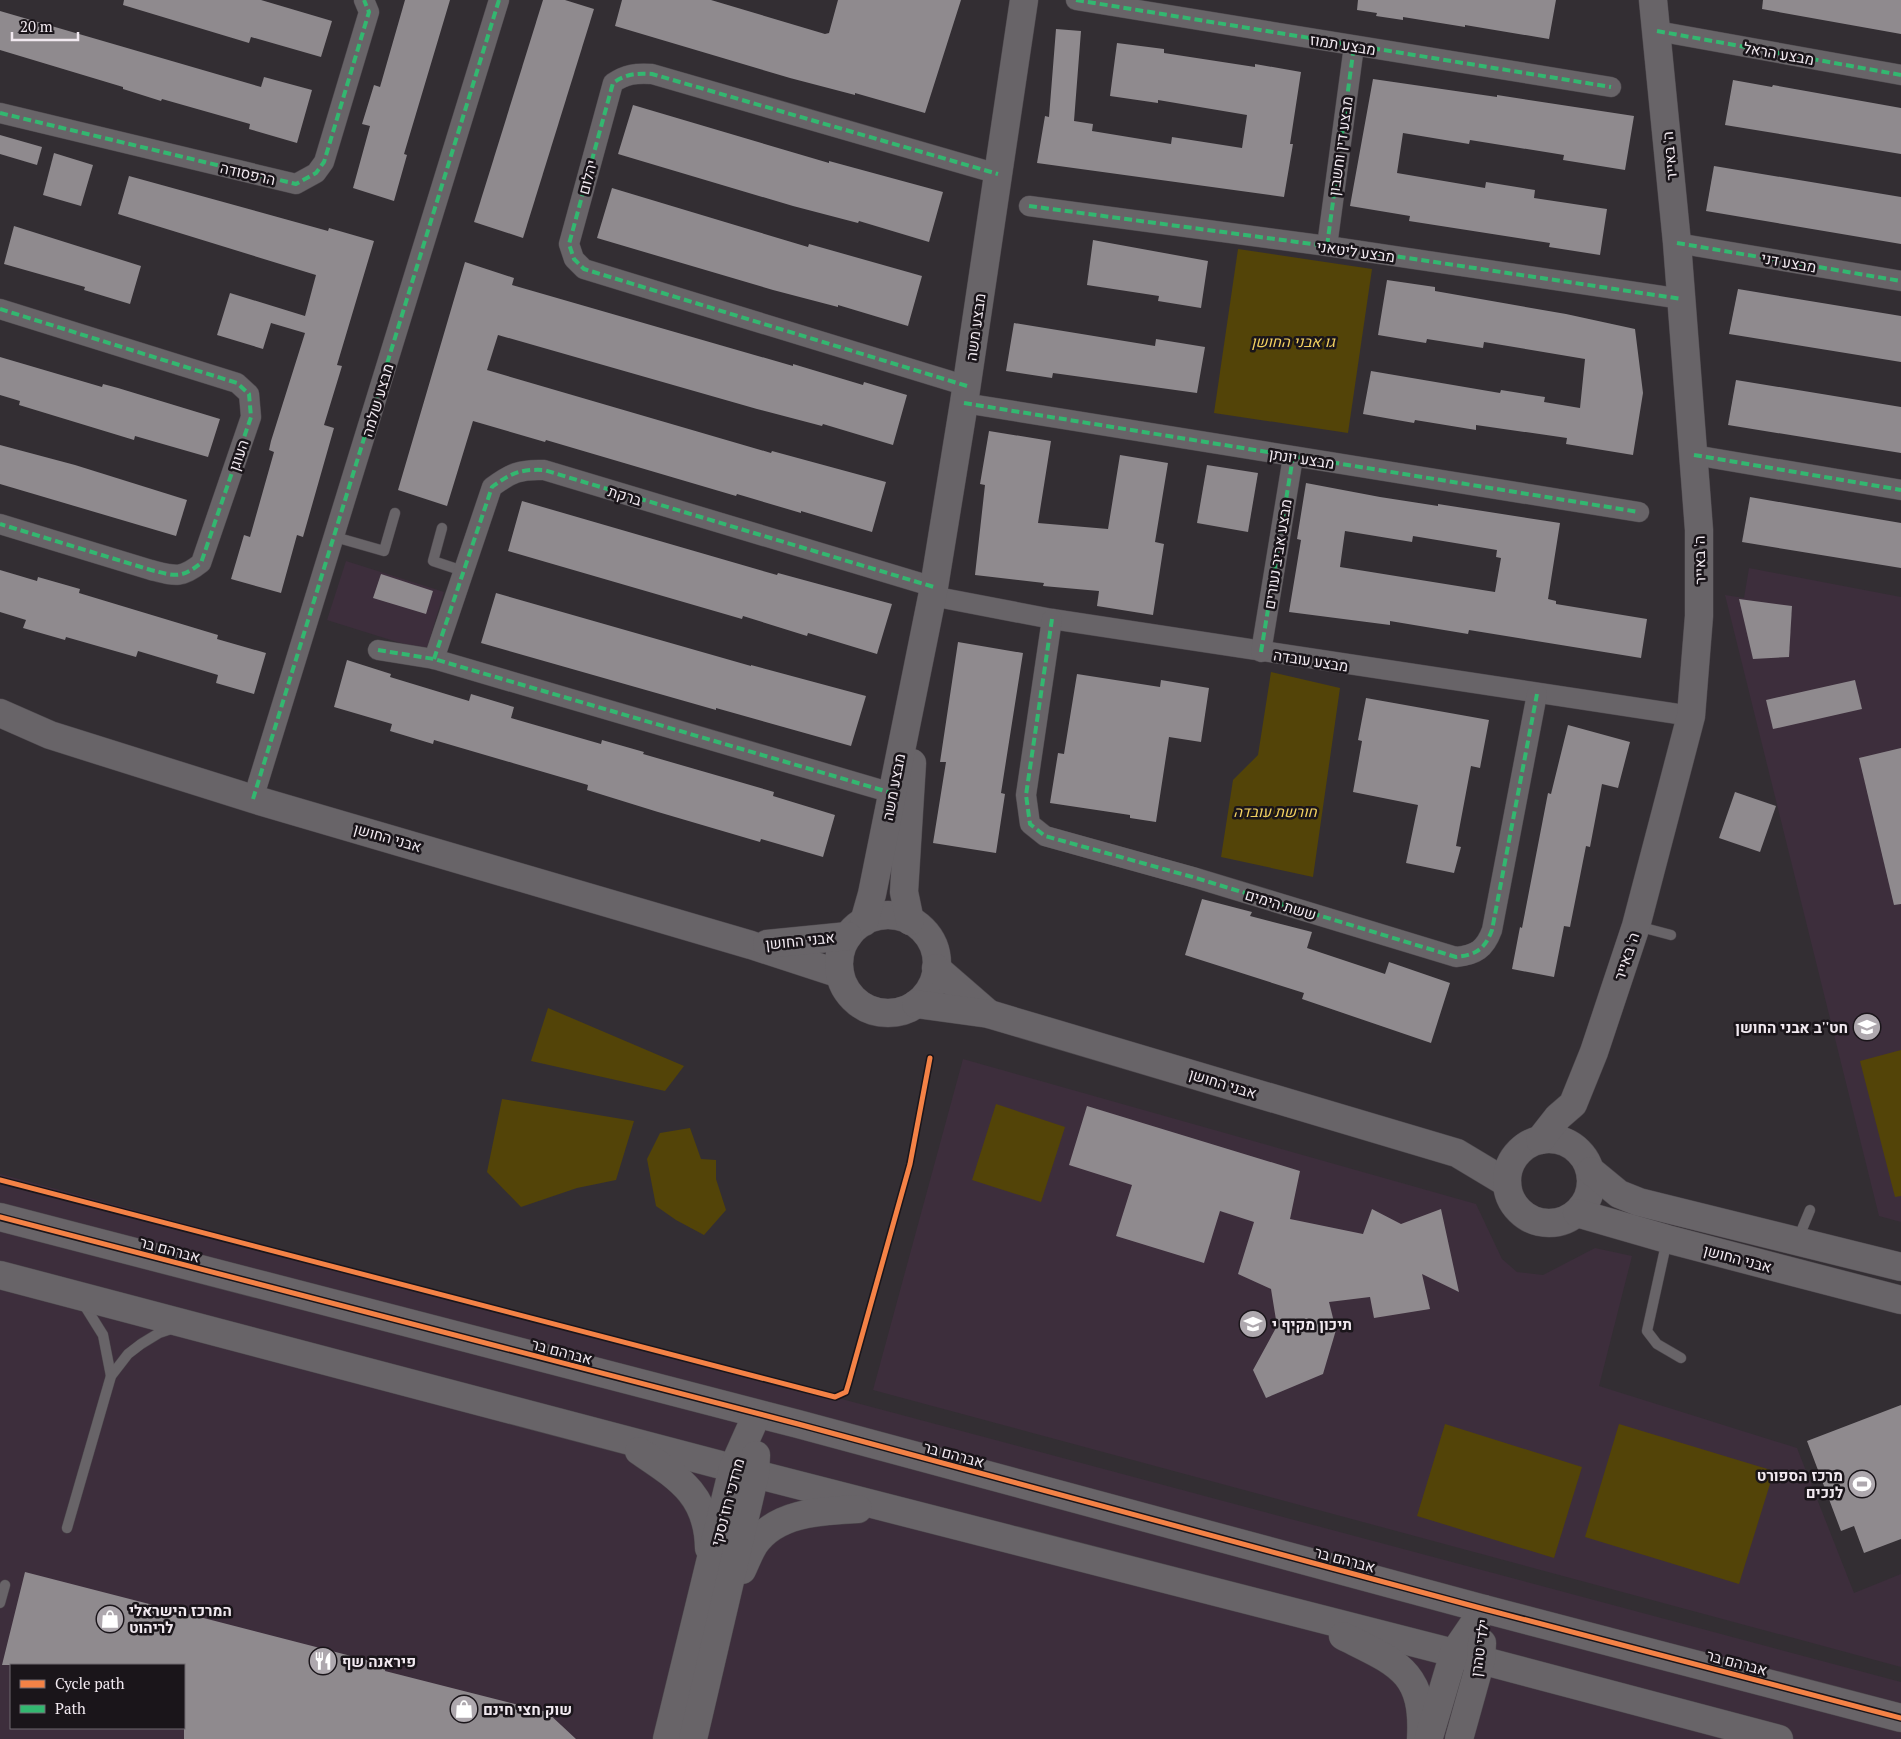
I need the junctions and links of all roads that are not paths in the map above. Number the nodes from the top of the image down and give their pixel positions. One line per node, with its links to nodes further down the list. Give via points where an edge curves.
1 (364, 0): 10 (street, הרפסודה, via 368,12 324,162 316,174 296,184)
2 (499, 0): 26 (street, מבצע שלמה)
3 (1024, 0): 11 (street, מבצע משה)
4 (1076, 0): 7 (street, מבצע תמוז)
5 (1653, 0): 6 (street, ה' באייר)
6 (1657, 31): 8 (street, מבצע הראל); 13 (street, ה' באייר)
7 (1354, 46): 9 (street, מבצע תמוז); 14 (street, מבצע דין וחשבון)
8 (1901, 75)
9 (1611, 87)
10 (0, 113)
11 (998, 174): 18 (street, מבצע משה); 18 (street, יהלום, via 652,74 624,75 613,83 569,244 574,259 584,269)
12 (1029, 206): 14 (street, מבצע ליטאני)
13 (1677, 243): 15 (street, מבצע דני); 16 (street, ה' באייר)
14 (1327, 246): 16 (street, מבצע ליטאני)
15 (1901, 281)
16 (1682, 299): 19 (street, ה' באייר)
17 (0, 309): 24 (street, העוגן, via 237,383 249,394 251,417 201,563 189,573 176,576 151,570)
18 (965, 394): 20 (street, מבצע יונתן); 28 (street, מבצע משה)
19 (1694, 455): 21 (street); 36 (street, ה' באייר, via 1699,530 1699,616)
20 (1293, 456): 22 (street, מבצע יונתן); 32 (street, מבצע אביב נעורים)
21 (1901, 490)
22 (1639, 512)
23 (395, 513): 26 (lane, via 384,551)
24 (0, 524)
25 (442, 528): 27 (lane, via 433,561)
26 (335, 537): 40 (street, מבצע שלמה)
27 (463, 571): 28 (street, ברקת, via 492,487 523,470 544,470); 33 (street, ברקת)
28 (933, 591): 29 (street, מבצע עובדה); 31 (street, מבצע משה)
29 (1052, 619): 32 (street, מבצע עובדה); 34 (street, ששת הימים, via 1026,795 1030,824 1044,836 1196,878 1456,957 1474,955 1487,944 1492,930)
30 (378, 650): 33 (street)
31 (919, 652): 39 (street, מבצע משה); 41 (street, מבצע משה, via 904,892)
32 (1261, 652): 34 (street, מבצע עובדה)
33 (434, 659): 39 (street)
34 (1537, 694): 36 (street, מבצע עובדה)
35 (0, 713): 38 (street, אבני החושן)
36 (1691, 716): 42 (street, ה' באייר)
37 (0, 717): 38 (street, אבני החושן)
38 (26, 724): 40 (street, אבני החושן, via 50,735)
39 (892, 793): 43 (street, מבצע משה, via 872,894)
40 (254, 799): 45 (street, אבני החושן)
41 (910, 921): 43 (street, via 895,916 879,916); 46 (street, via 923,930 931,942)
42 (1636, 926): 44 (lane); 50 (street, ה' באייר)
43 (856, 929): 45 (street, אבני החושן, via 790,943); 47 (street, via 842,947)
44 (1672, 935)
45 (751, 945): 47 (street, אבני החושן)
46 (936, 968): 48 (street, via 926,995); 49 (street, אבני החושן)
47 (840, 974): 48 (street, via 856,1002 870,1010 886,1014)
48 (916, 1004): 49 (street, אבני החושן)
49 (988, 1014): 52 (street, אבני החושן)
50 (1573, 1104): 51 (street, ה' באייר); 53 (street)
51 (1531, 1144): 52 (street, אבני החושן, via 1494,1153); 53 (street, via 1560,1140); 54 (street, via 1514,1158 1508,1170)
52 (1457, 1153): 54 (street, אבני החושן)
53 (1585, 1161): 56 (street, via 1590,1194); 59 (street, אבני החושן, via 1619,1194 1639,1202)
54 (1507, 1183): 56 (street, via 1517,1208 1539,1222 1559,1222)
55 (1810, 1210): 59 (lane)
56 (1577, 1213): 58 (street, אבני החושן)
57 (0, 1217): 67 (street, אברהם בר)
58 (1667, 1239): 63 (street, אבני החושן); 65 (lane, via 1647,1331 1657,1344)
59 (1796, 1242): 60 (street, אבני החושן)
60 (1901, 1267)
61 (0, 1274): 62 (street)
62 (53, 1288): 64 (street); 66 (lane, via 83,1303 94,1318 103,1335)
63 (1901, 1300)
64 (193, 1325): 66 (lane, via 178,1326 141,1344 128,1354); 68 (street)
65 (1681, 1358)
66 (111, 1376): 71 (lane)
67 (757, 1414): 69 (street, מרדכי רוז'נסקי); 75 (street, אברהם בר)
68 (619, 1438): 69 (street); 72 (street, via 678,1477 694,1494 704,1514 709,1536)
69 (744, 1471): 70 (street); 72 (street, מרדכי רוז'נסקי); 76 (street, מרדכי רוז'נסקי)
70 (889, 1508): 76 (street, via 816,1511 774,1526 754,1544); 77 (street)
71 (67, 1528)
72 (710, 1570): 81 (street, מרדכי רוז'נסקי)
73 (5, 1585): 74 (lane)
74 (0, 1603)
75 (1484, 1609): 78 (street, ילדי טהרן); 79 (street, ילדי טהרן); 80 (street, אברהם בר)
76 (724, 1610): 82 (street, מרדכי רוז'נסקי)
77 (1299, 1613): 78 (street); 83 (street, via 1382,1656 1412,1681 1421,1707)
78 (1454, 1653): 79 (street); 84 (street, ילדי טהרן)
79 (1481, 1660): 85 (street, ילדי טהרן); 86 (street)
80 (1901, 1718)
81 (667, 1739)
82 (693, 1739)
83 (1421, 1739)
84 (1428, 1739)
85 (1459, 1739)
86 (1779, 1739)

